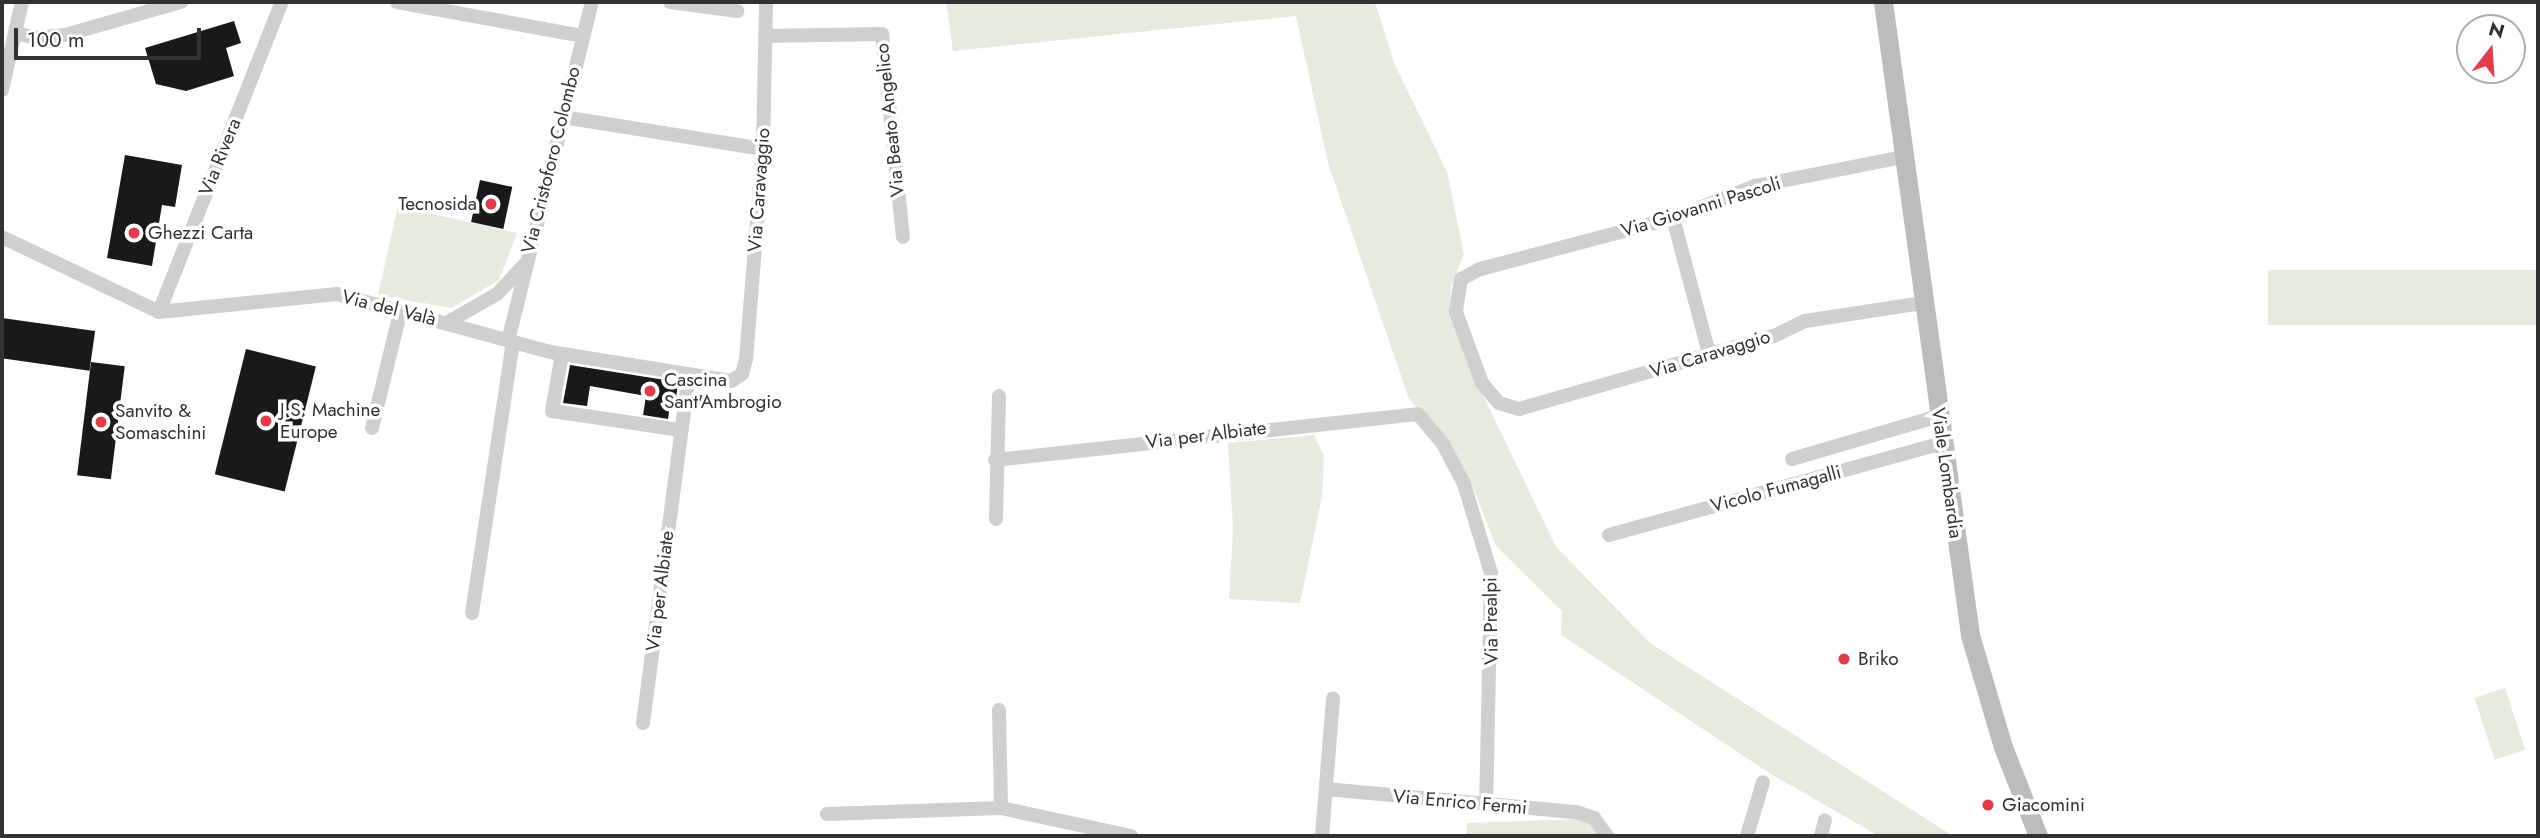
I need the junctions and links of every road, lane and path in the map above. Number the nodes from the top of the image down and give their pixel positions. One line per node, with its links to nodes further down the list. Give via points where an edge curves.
1 (22, 2): 11 (street)
2 (181, 2): 11 (street, via 65,36 37,38)
3 (282, 2): 24 (street, Via Rivera)
4 (397, 2): 9 (street)
5 (592, 2): 12 (street, Via Cristoforo Colombo)
6 (670, 2): 10 (street)
7 (766, 2): 13 (street, Via Caravaggio)
8 (1883, 2): 17 (main road, Viale Lombardia)
9 (428, 4): 12 (street)
10 (737, 11)
11 (15, 33): 14 (street)
12 (582, 36): 15 (street, Via Cristoforo Colombo)
13 (765, 36): 16 (street, Via Caravaggio); 20 (street, Via Beato Angelico, via 881,34)
14 (2, 90)
15 (563, 117): 16 (street); 21 (street, Via Cristoforo Colombo)
16 (763, 149): 30 (street, Via Caravaggio, via 747,359)
17 (1903, 157): 18 (street, Via Giovanni Pascoli, via 1755,186); 22 (main road, Viale Lombardia)
18 (1673, 218): 27 (street); 32 (street, Via Giovanni Pascoli, via 1480,269 1461,279 1456,312 1482,383)
19 (3, 237): 24 (street)
20 (902, 237)
21 (527, 260): 25 (street, Via Cristoforo Colombo, via 497,294); 26 (street)
22 (1922, 303): 27 (street, Via Caravaggio, via 1805,321); 34 (main road, Viale Lombardia)
23 (401, 309): 24 (street, Via del Valà, via 321,293); 25 (street, Via del Valà); 35 (street)
24 (159, 312)
25 (448, 322): 26 (street, Via del Valà)
26 (509, 337): 28 (street, Via del Valà); 42 (street, via 512,348)
27 (1709, 353): 32 (street, Via Caravaggio, via 1552,402 1519,409)
28 (562, 354): 29 (street, Via del Valà); 36 (street, via 552,411)
29 (689, 375): 30 (street, Via del Valà, via 731,381); 36 (street, Via per Albiate)
30 (740, 376)
31 (999, 396): 39 (street)
32 (1499, 403)
33 (1418, 414): 39 (street, Via per Albiate); 48 (street, Via Prealpi, via 1443,444 1464,484 1492,573)
34 (1939, 416): 37 (main road, Viale Lombardia); 38 (street)
35 (372, 428)
36 (680, 430): 45 (street, Via per Albiate)
37 (1944, 443): 41 (street, Vicolo Fumagalli); 57 (main road, Viale Lombardia, via 1975,657)
38 (1792, 459)
39 (995, 460): 40 (street)
40 (996, 519)
41 (1609, 535)
42 (472, 613)
43 (1333, 698): 47 (street)
44 (999, 710): 49 (street)
45 (643, 723)
46 (1763, 782): 55 (street)
47 (1326, 789): 48 (street, Via Enrico Fermi); 53 (street)
48 (1486, 804): 54 (street, Via Enrico Fermi, via 1594,818)
49 (1001, 808): 50 (street); 52 (street)
50 (827, 814)
51 (1825, 820): 56 (street)
52 (1130, 836)
53 (1322, 836)
54 (1607, 836)
55 (1747, 836)
56 (1821, 836)
57 (2038, 836)

